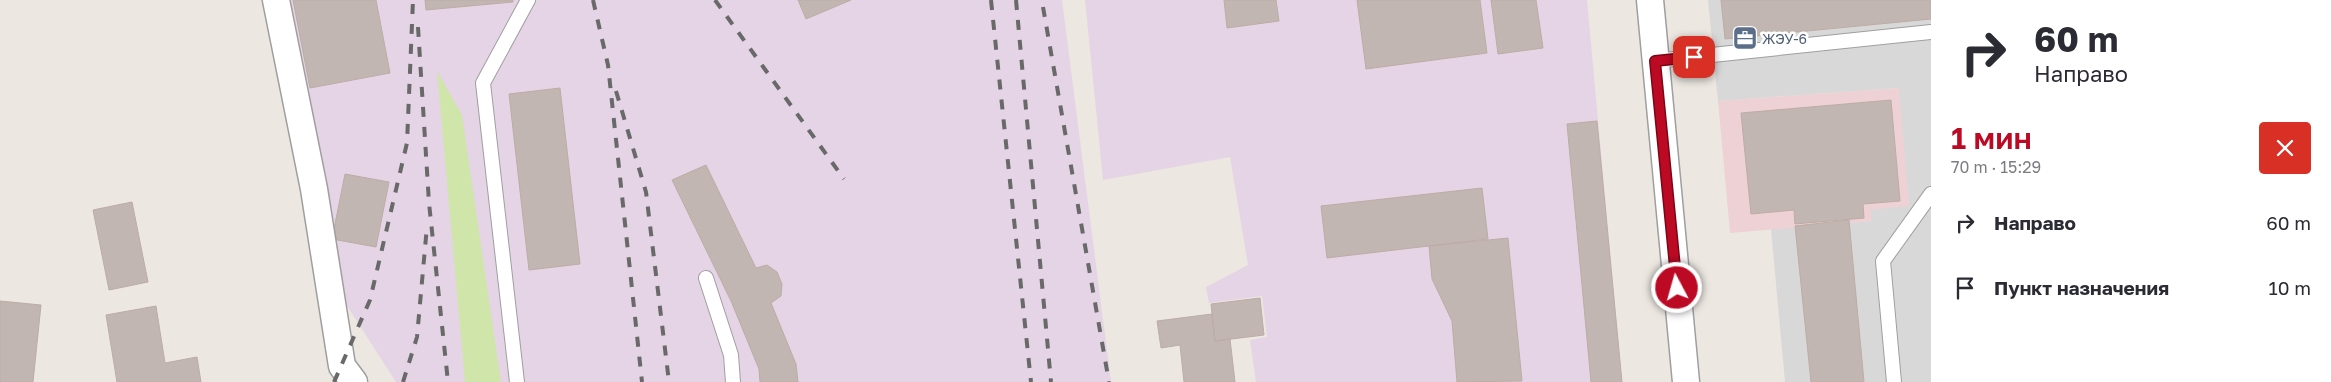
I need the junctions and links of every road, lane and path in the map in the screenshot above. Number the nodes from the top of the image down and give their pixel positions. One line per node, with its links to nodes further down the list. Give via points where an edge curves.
1 (276, 0): 8 (street, via 314,189 342,366)
2 (528, 0): 9 (lane, via 484,83)
3 (1650, 0): 5 (street)
4 (1931, 32): 5 (lane)
5 (1655, 61): 11 (street)
6 (1931, 194): 12 (lane, via 1883,261)
7 (706, 278): 10 (lane, via 731,356)
8 (354, 382)
9 (517, 382)
10 (733, 382)
11 (1686, 382)
12 (1894, 382)

